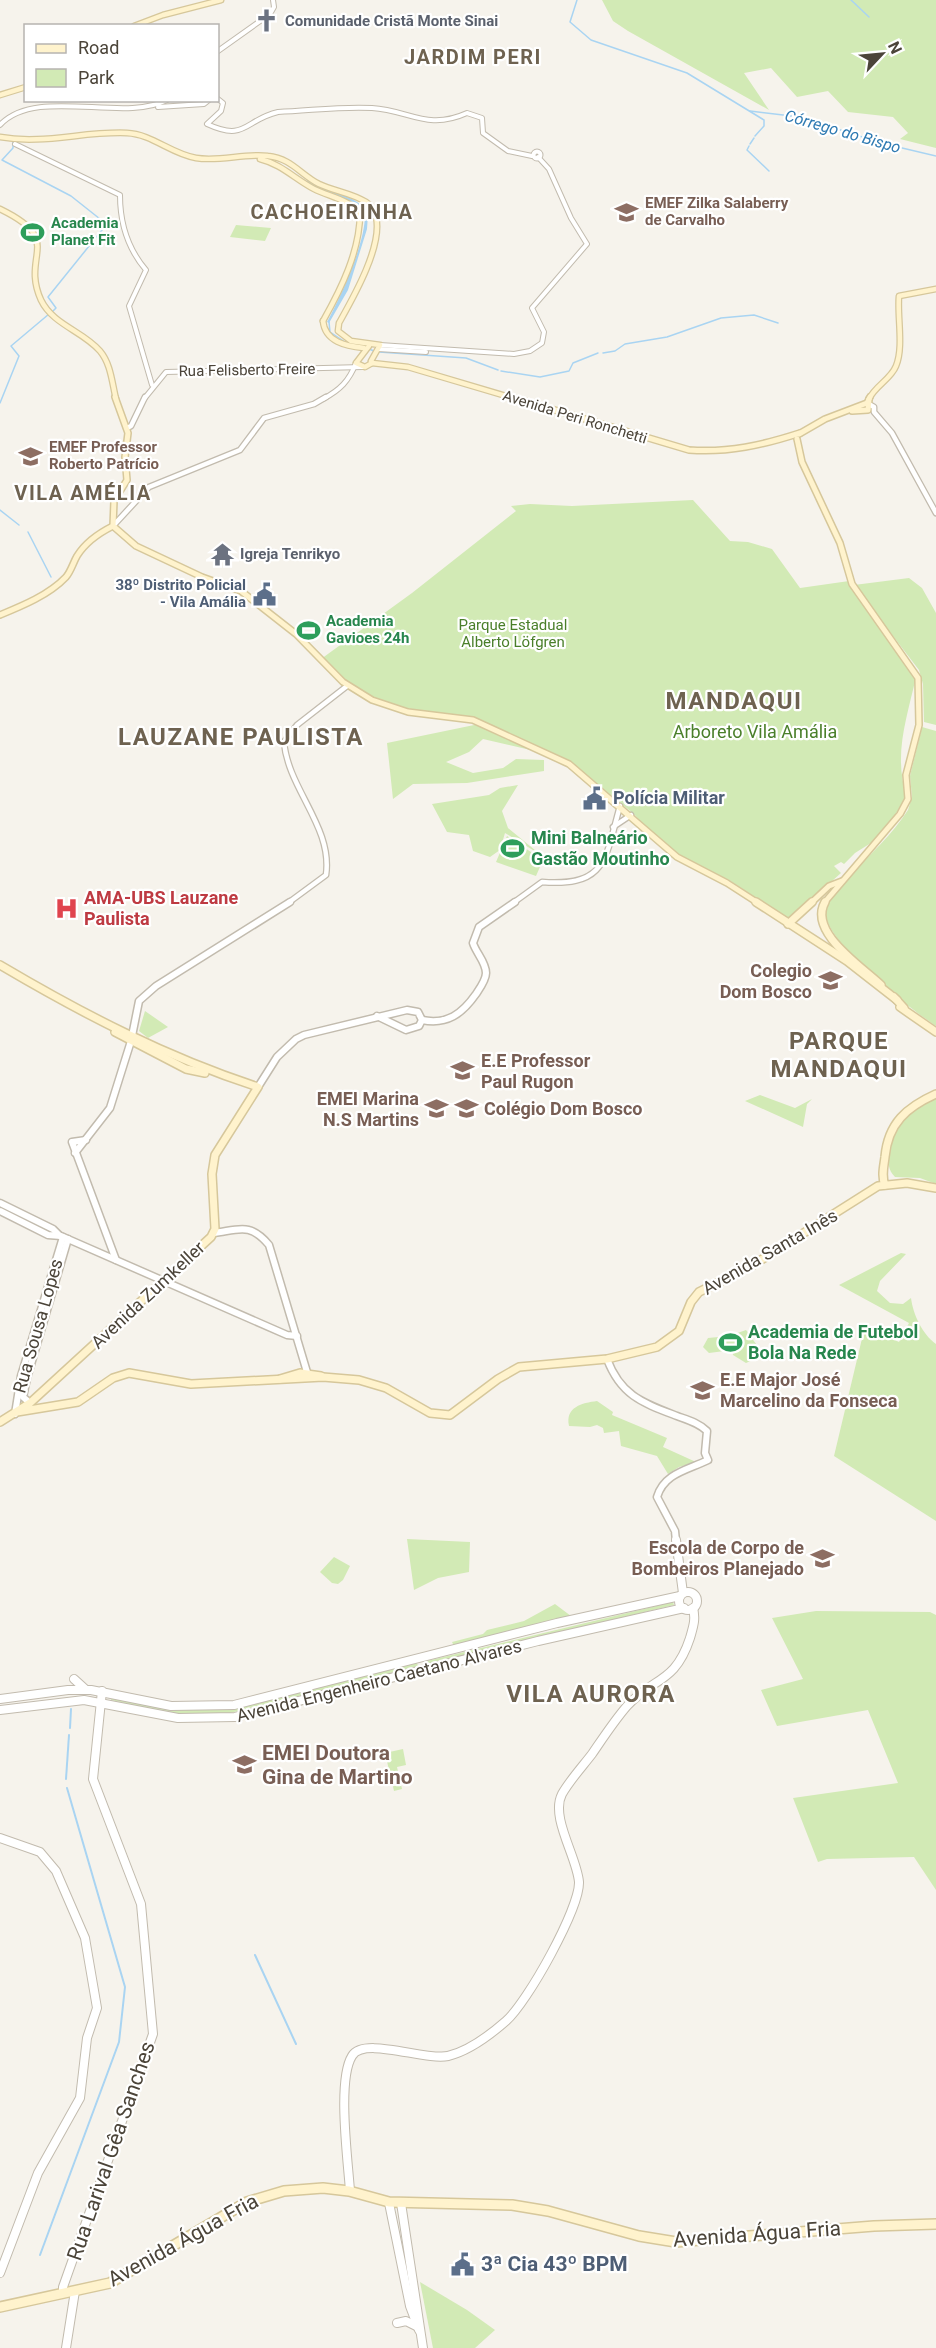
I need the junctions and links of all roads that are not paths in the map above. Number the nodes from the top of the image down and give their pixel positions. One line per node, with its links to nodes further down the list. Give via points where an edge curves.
1 (210, 0): 4 (main road)
2 (221, 0): 5 (main road)
3 (273, 0): 6 (street, via 270,14)
4 (130, 24)
5 (139, 24)
6 (219, 50)
7 (24, 87): 8 (main road)
8 (0, 93)
9 (219, 100): 30 (street, via 222,109 207,123 231,133 278,111 373,108 409,119 434,121 474,114 482,119 483,133 502,148 538,157 549,169 587,245 532,308 544,332 537,347 514,354)
10 (164, 102): 12 (street)
11 (206, 102): 13 (street)
12 (161, 104): 13 (street); 14 (street)
13 (176, 106): 14 (street)
14 (154, 107): 15 (street, via 50,107 16,114)
15 (0, 125)
16 (0, 139): 17 (main road)
17 (21, 143): 18 (main road, via 133,134 194,158 263,155); 19 (main road, via 130,136 189,160 262,159); 33 (street, via 120,195 130,246 146,270 129,306)
18 (296, 165): 19 (main road); 20 (main road)
19 (286, 168): 21 (main road)
20 (306, 174): 21 (main road); 25 (main road, via 319,184 367,203 377,215 366,270)
21 (295, 175): 24 (main road, via 313,189 350,203 360,213 360,226 343,280)
22 (0, 209): 35 (main road, via 26,222 36,235 39,295 61,322 101,352)
23 (936, 289): 34 (main road, via 900,296 902,325 896,368 873,391)
24 (323, 321): 25 (main road, via 329,325); 27 (main road)
25 (339, 323): 26 (main road)
26 (338, 331): 27 (main road, via 330,328); 28 (main road, via 345,338)
27 (325, 332): 29 (main road)
28 (369, 346): 29 (main road); 30 (main road); 31 (main road)
29 (353, 347): 31 (main road)
30 (379, 347): 32 (main road)
31 (358, 361): 32 (main road, Avenida Peri Ronchetti); 32 (main road, via 363,367); 33 (street, Rua Felisberto Freire, via 166,372); 38 (street, via 342,388 321,401 264,418 244,447 149,487)
32 (371, 362): 36 (main road, Avenida Peri Ronchetti, via 420,370 689,450 720,452)
33 (152, 385): 35 (street, Rua Felisberto Freire)
34 (867, 405): 36 (main road, via 825,419); 37 (street, via 892,433)
35 (127, 428): 38 (main road, via 128,480 114,501)
36 (800, 437): 46 (main road, via 802,462 840,543 852,584 919,681 919,725 906,775 908,799 900,814)
37 (936, 513)
38 (113, 526): 39 (main road, via 86,546 59,582); 40 (main road, via 136,546 241,591 297,634)
39 (0, 615)
40 (347, 686): 41 (main road, via 392,708 465,718 487,725 573,767); 59 (street, via 297,725 284,741 289,767 324,846 326,874 304,893 156,986 139,1001)
41 (620, 806): 42 (main road); 43 (street)
42 (631, 815): 44 (street); 49 (main road, via 677,856 727,883)
43 (616, 818): 44 (street); 45 (street)
44 (623, 820): 45 (street)
45 (613, 827): 57 (street, via 597,872 567,884 542,882 479,927 473,943 486,970 482,985 456,1017 436,1023)
46 (843, 881): 47 (main road); 48 (main road)
47 (836, 888): 48 (main road); 51 (main road, via 821,908 822,924)
48 (825, 891): 49 (main road)
49 (788, 924): 51 (main road)
50 (0, 965): 59 (main road)
51 (861, 969): 52 (main road); 53 (main road); 54 (main road)
52 (870, 981): 53 (main road); 54 (main road)
53 (876, 990): 55 (main road)
54 (897, 1000): 55 (main road)
55 (904, 1008): 58 (main road)
56 (377, 1016): 57 (street, Avenida Zumkeller, via 407,1010 418,1012); 57 (street, via 406,1030 420,1026); 60 (street, Avenida Zumkeller, via 297,1038 280,1052)
57 (422, 1020)
58 (936, 1032)
59 (132, 1038): 60 (main road, via 186,1069); 62 (street, via 110,1108)
60 (258, 1087): 68 (main road, Avenida Zumkeller, via 215,1155)
61 (936, 1094): 64 (main road, via 913,1105 893,1122 886,1142 882,1180)
62 (88, 1139): 63 (street); 63 (street, via 72,1142)
63 (75, 1153): 70 (street)
64 (887, 1184): 65 (main road); 73 (main road, Avenida Santa Inês, via 753,1265 699,1292 679,1331 665,1343)
65 (936, 1188)
66 (0, 1203): 69 (street)
67 (0, 1211): 69 (street)
68 (213, 1233): 71 (main road, Avenida Zumkeller); 72 (street, via 235,1228 253,1230 264,1239 272,1252)
69 (64, 1238): 70 (street); 75 (street, Rua Sousa Lopes)
70 (116, 1260): 71 (street)
71 (165, 1281): 72 (street); 76 (main road, Avenida Zumkeller)
72 (297, 1336): 74 (street)
73 (607, 1359): 74 (main road, Avenida Santa Inês, via 519,1367 446,1416 430,1413 373,1383); 80 (street, via 614,1380 629,1395 705,1429 708,1460 670,1477 657,1497 675,1532)
74 (315, 1375): 77 (main road, Avenida Santa Inês, via 191,1384 125,1374 80,1401)
75 (20, 1396): 76 (street, Rua Sousa Lopes); 78 (street, Rua Sousa Lopes)
76 (30, 1403): 77 (main road, Avenida Santa Inês); 78 (main road, Avenida Zumkeller)
77 (56, 1406): 78 (main road, Avenida Santa Inês)
78 (16, 1413): 79 (main road)
79 (0, 1422)
80 (682, 1594): 81 (street, via 679,1602); 81 (street, via 691,1593 697,1598 696,1605); 82 (street, Avenida Engenheiro Caetano Alvares)
81 (688, 1608): 83 (street, Avenida Engenheiro Caetano Alvares); 93 (street, via 696,1618 675,1671 628,1705 561,1796 559,1810 578,1877 578,1891 520,2007 496,2028 452,2055 371,2047 352,2055 346,2074)
82 (420, 1658): 83 (street); 86 (street, Avenida Engenheiro Caetano Alvares, via 234,1705 171,1706)
83 (424, 1670): 89 (street, Avenida Engenheiro Caetano Alvares, via 235,1717 178,1718)
84 (74, 1679): 85 (street)
85 (85, 1690): 86 (street, Avenida Engenheiro Caetano Alvares); 87 (street, Avenida Engenheiro Caetano Alvares)
86 (102, 1691): 89 (street)
87 (35, 1694): 88 (street, Avenida Engenheiro Caetano Alvares); 90 (street)
88 (0, 1699)
89 (101, 1702): 90 (street, Avenida Engenheiro Caetano Alvares); 99 (street, Rua Larival Gêa Sanches, via 93,1779 141,1904 153,2034)
90 (35, 1706): 91 (street, Avenida Engenheiro Caetano Alvares)
91 (0, 1710)
92 (0, 1838): 97 (street, via 40,1852 56,1871 85,1938 97,2008 87,2038 80,2098 38,2173)
93 (350, 2191): 94 (main road, Avenida Água Fria); 98 (main road, Avenida Água Fria, via 300,2189 268,2194 223,2216 114,2282)
94 (389, 2203): 95 (main road, Avenida Água Fria); 102 (street, via 410,2306)
95 (401, 2203): 96 (main road, Avenida Água Fria, via 518,2205 576,2217 648,2239 676,2242); 102 (street)
96 (936, 2224)
97 (0, 2274)
98 (75, 2291): 99 (main road, Avenida Água Fria); 103 (street)
99 (63, 2293): 100 (main road, Avenida Água Fria)
100 (0, 2307)
101 (397, 2323): 102 (street, via 406,2321)
102 (419, 2330): 104 (street)
103 (66, 2348)
104 (423, 2348)

